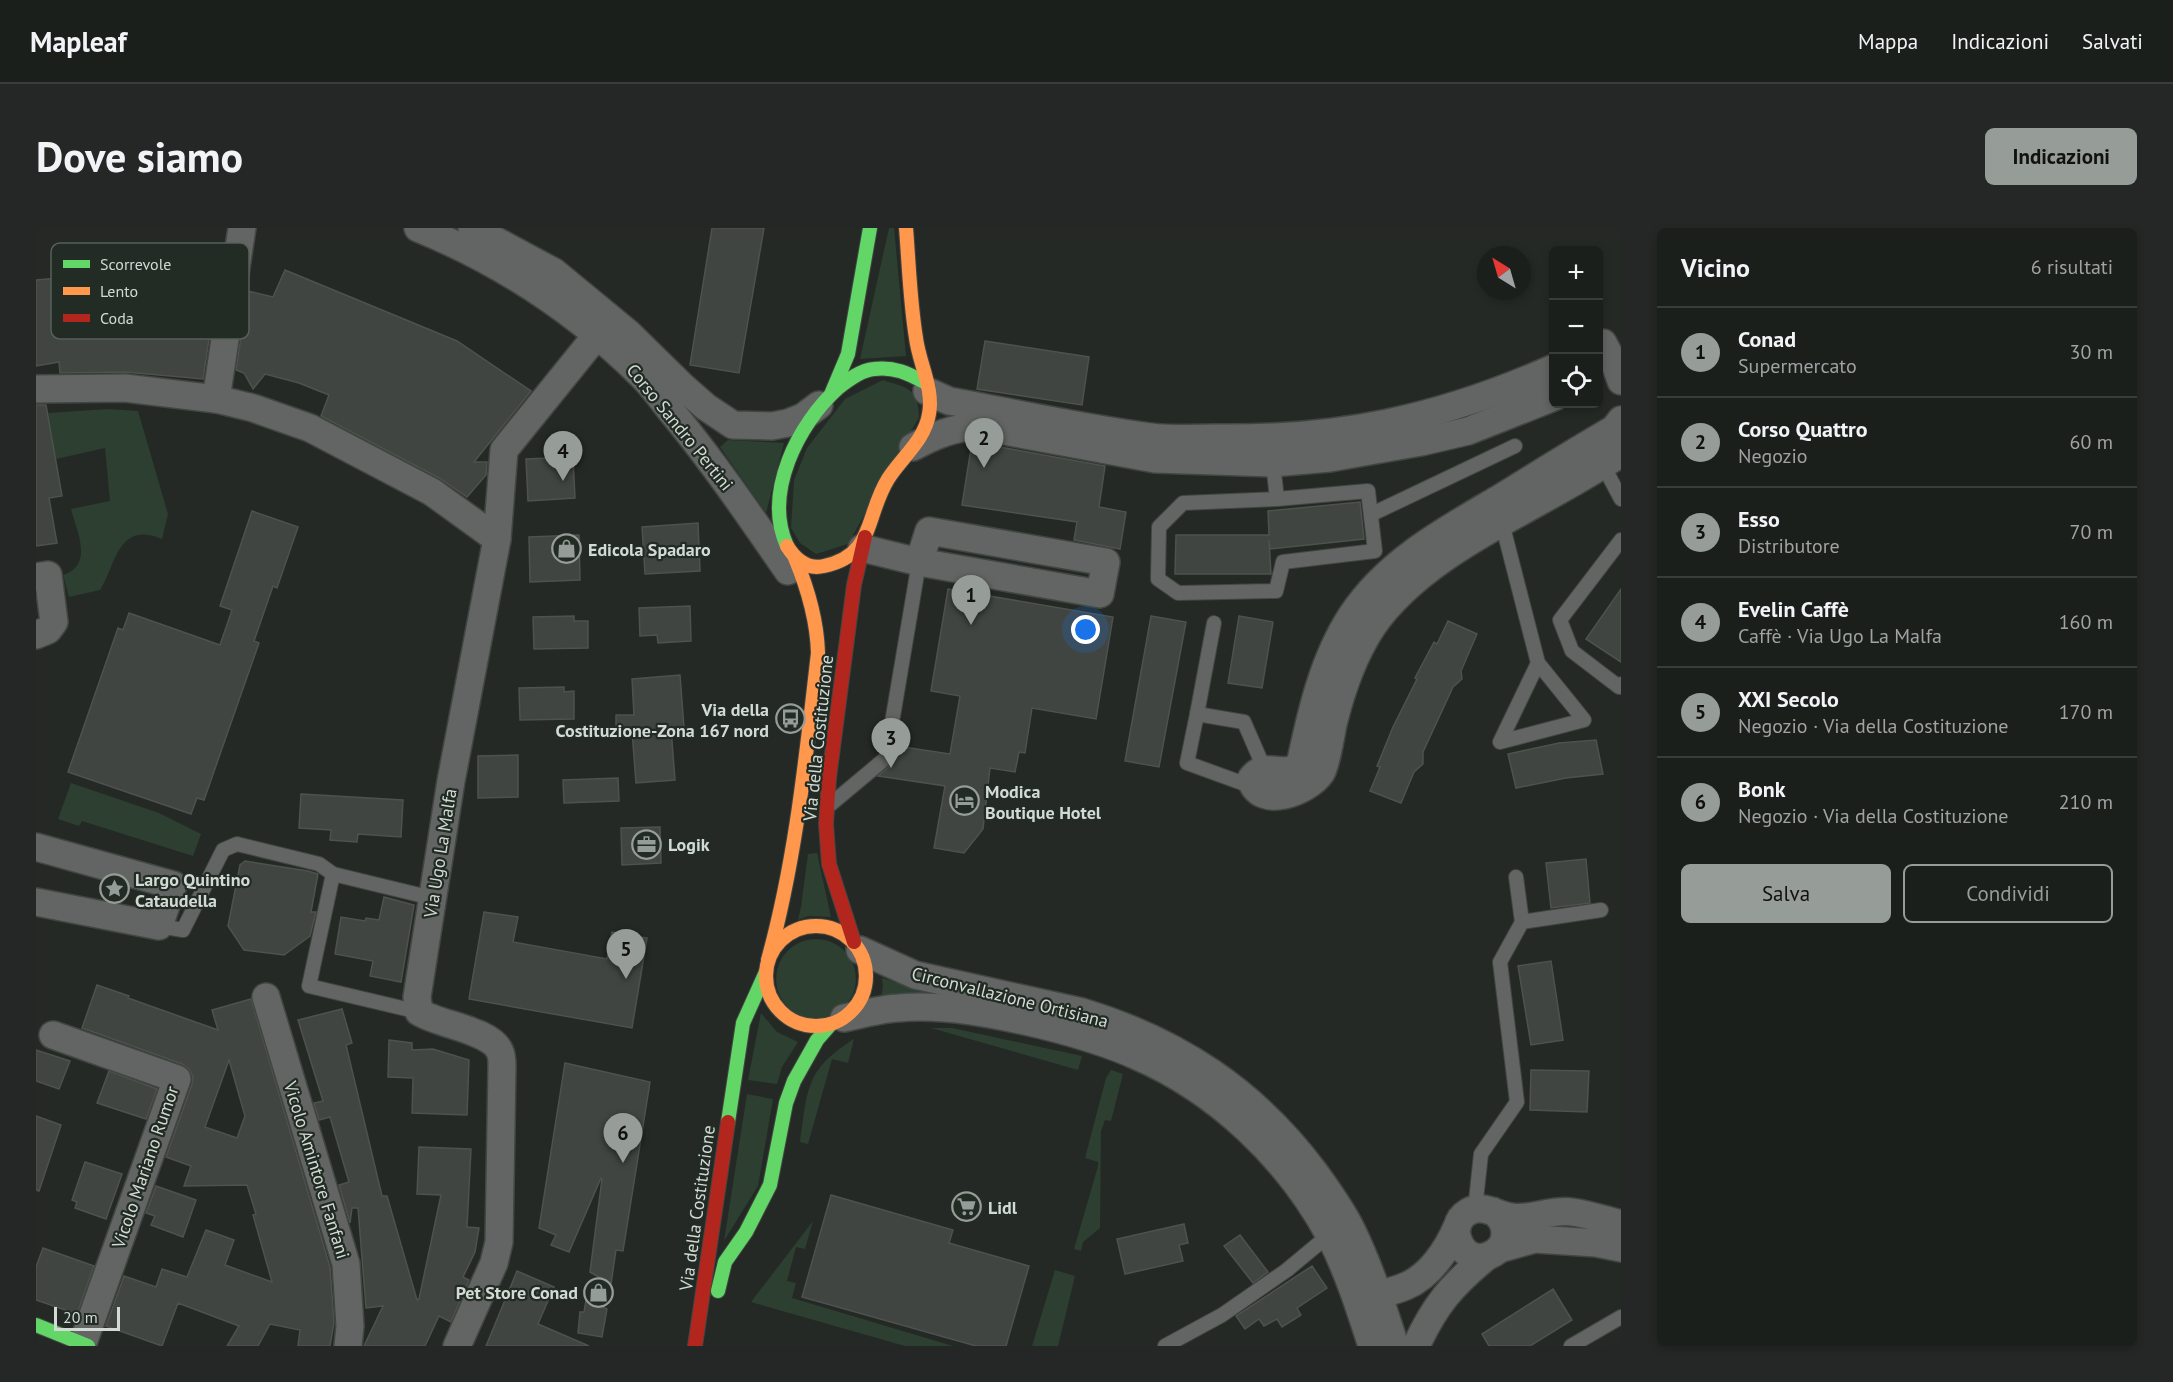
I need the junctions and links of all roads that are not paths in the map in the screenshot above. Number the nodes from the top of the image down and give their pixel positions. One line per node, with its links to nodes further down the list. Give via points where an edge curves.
1 (242, 228): 6 (street)
2 (418, 228): 7 (street, Corso Sandro Pertini, via 539,290)
3 (472, 228): 18 (street, Corso Sandro Pertini, via 554,272 628,333 706,407)
4 (870, 228): 15 (main road, via 848,354)
5 (906, 228): 12 (main road, via 916,339)
6 (240, 243)
7 (597, 335): 19 (street, Corso Sandro Pertini, via 642,376); 29 (street, Via Ugo La Malfa, via 504,450)
8 (225, 339): 14 (street)
9 (1608, 340): 11 (street)
10 (1549, 370): 22 (street, via 1507,389 1416,418)
11 (1613, 375)
12 (926, 387): 15 (main road, via 913,372 879,367 862,371); 21 (main road, Via della Costituzione, via 930,414); 22 (street, via 949,401 1152,437)
13 (36, 389): 14 (street, via 125,388)
14 (216, 399): 29 (street, via 310,429 432,492)
15 (826, 399): 18 (street, via 788,423); 32 (main road, Via della Costituzione, via 786,466 779,496 779,519)
16 (1549, 399): 22 (street, via 1468,431 1421,442 1330,458)
17 (1621, 420): 34 (street, via 1614,429 1429,541)
18 (733, 425): 19 (street)
19 (698, 443): 28 (street, Corso Sandro Pertini)
20 (1515, 446): 26 (lane)
21 (914, 447): 22 (street, via 937,434 977,426 1155,459); 31 (main road, Via della Costituzione, via 889,478 876,503)
22 (1273, 451): 24 (lane)
23 (1612, 459): 25 (lane); 27 (street)
24 (1277, 499): 26 (lane, via 1368,491); 26 (lane, via 1183,502 1159,527 1158,579 1178,593 1276,591 1283,562 1375,551)
25 (1621, 499)
26 (1371, 514)
27 (1502, 523): 34 (street, via 1442,560); 39 (lane)
28 (759, 529): 32 (street); 36 (street, Corso Sandro Pertini)
29 (497, 538): 48 (street, Via Ugo La Malfa)
30 (1621, 540): 40 (lane, via 1560,620 1572,651 1619,687)
31 (864, 543): 32 (main road, via 854,554 826,567 809,567); 33 (street); 43 (main road, Via della Costituzione, via 854,585)
32 (791, 554): 36 (main road, Via della Costituzione)
33 (919, 562): 33 (street, via 929,531 1106,562 1100,594); 43 (lane, via 886,758)
34 (1406, 574): 42 (street, via 1366,597 1339,640 1317,693 1300,765 1301,778 1286,772)
35 (36, 577): 38 (street, via 48,574 54,622)
36 (814, 610): 55 (main road, Via della Costituzione, via 818,653 794,838 784,902)
37 (1214, 623): 41 (lane)
38 (36, 635)
39 (1538, 663): 39 (lane, via 1523,692 1500,742 1584,720)
40 (1621, 684)
41 (1197, 714): 42 (lane, via 1244,722); 42 (lane, via 1187,763)
42 (1259, 778)
43 (827, 807): 54 (main road, Via della Costituzione, via 829,864)
44 (36, 847): 47 (street)
45 (333, 874): 48 (lane); 49 (lane, via 319,864 237,844 223,850); 57 (lane, via 309,986)
46 (1516, 877): 52 (lane)
47 (173, 885): 49 (lane); 53 (street)
48 (432, 898): 57 (street, Via Ugo La Malfa, via 417,997)
49 (199, 899): 53 (lane, via 183,930)
50 (36, 902): 53 (street)
51 (1601, 910): 52 (lane)
52 (1522, 922): 62 (lane, via 1500,962 1517,1102 1481,1154)
53 (159, 926)
54 (857, 946): 55 (main road, via 832,928 806,926 782,938); 58 (main road, via 866,970 864,992 853,1010); 59 (street, Circonvallazione Ortisiana, via 915,975)
55 (767, 966): 58 (main road, via 770,996 784,1015 807,1025); 73 (main road, Via della Costituzione, via 743,1023)
56 (266, 997): 71 (street, Vicolo Amintore Fanfani, via 346,1264)
57 (419, 1012): 72 (street, via 429,1019 486,1037 500,1050 502,1066 500,1242)
58 (838, 1021): 59 (street, Circonvallazione Ortisiana, via 898,1008 957,1009); 74 (main road, Via della Costituzione, via 810,1050 794,1081 770,1185 725,1262)
59 (1104, 1031): 61 (street, Circonvallazione Ortisiana, via 1147,1035 1210,1070 1261,1111)
60 (53, 1035): 70 (street, Vicolo Mariano Rumor, via 177,1079)
61 (1287, 1154): 64 (street, Circonvallazione Ortisiana, via 1306,1199); 67 (street, Circonvallazione Ortisiana, via 1328,1190 1351,1229)
62 (1475, 1216): 63 (street, via 1532,1218 1571,1212); 66 (street, via 1499,1215 1505,1229 1504,1243); 66 (street, via 1457,1239 1463,1250 1474,1257); 67 (street, via 1417,1280)
63 (1621, 1224)
64 (1329, 1235): 67 (street, Circonvallazione Ortisiana); 75 (lane, via 1222,1315)
65 (1621, 1248): 66 (street, via 1534,1239)
66 (1493, 1253): 78 (street, via 1461,1277 1440,1301)
67 (1368, 1298): 76 (street, Circonvallazione Ortisiana); 77 (street, Circonvallazione Ortisiana)
68 (1621, 1317): 79 (lane)
69 (36, 1325): 70 (main road)
70 (74, 1343)
71 (348, 1346)
72 (457, 1346)
73 (696, 1346)
74 (706, 1346)
75 (1165, 1346)
76 (1372, 1346)
77 (1395, 1346)
78 (1416, 1346)
79 (1571, 1346)

